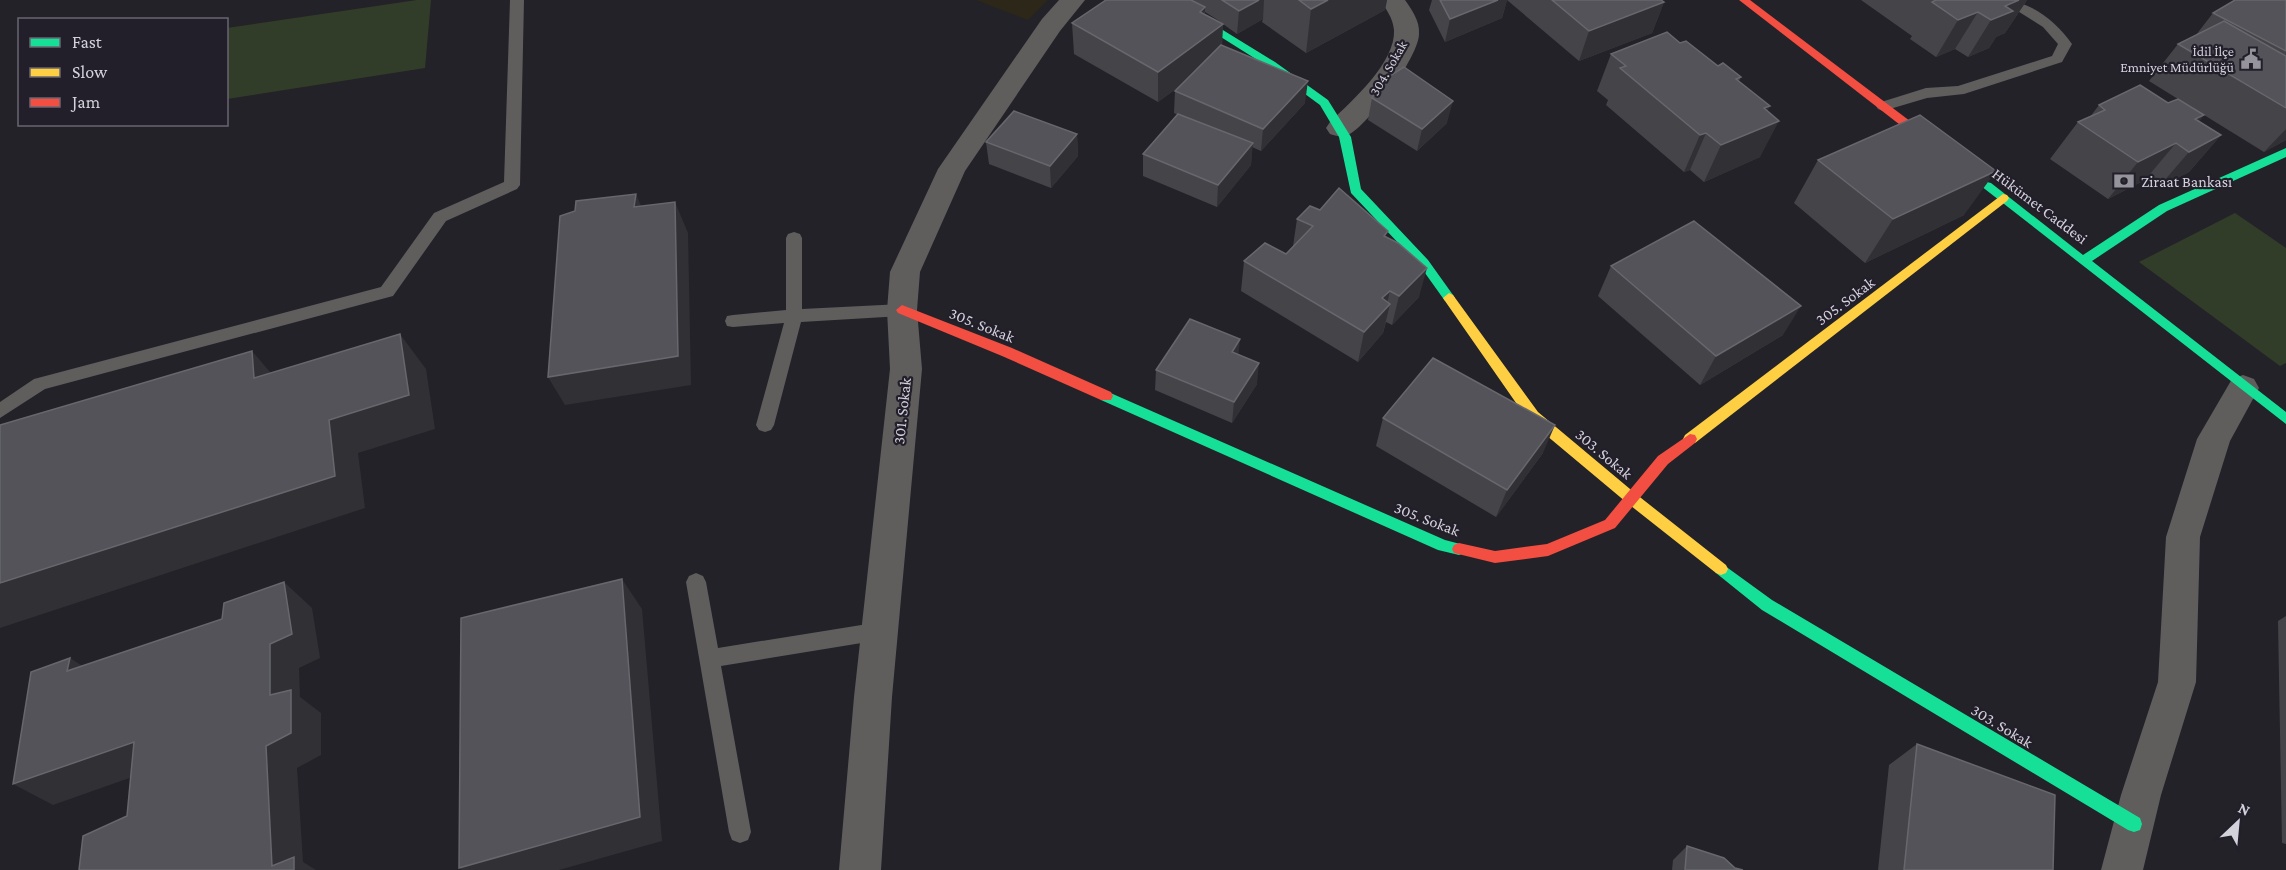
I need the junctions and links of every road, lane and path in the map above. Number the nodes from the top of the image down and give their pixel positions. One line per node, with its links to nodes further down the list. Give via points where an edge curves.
1 (517, 0): 19 (lane, via 512,185 440,217 387,292 40,384)
2 (1073, 0): 15 (street, 301. Sokak, via 1051,25 952,169 905,272)
3 (1167, 0): 8 (street, 303. Sokak, via 1271,64 1324,103)
4 (1392, 0): 8 (street, 304. Sokak, via 1403,15 1407,37 1369,101)
5 (1744, 0): 7 (street)
6 (2007, 0): 7 (lane, via 2048,24 2065,44 2057,59 1959,91 1926,93)
7 (1882, 106): 10 (street)
8 (1340, 128): 22 (street, 303. Sokak, via 1346,137 1355,190 1424,263 1533,416)
9 (2286, 153): 14 (street, via 2163,208)
10 (1947, 156)
11 (1975, 177): 12 (street, Hükümet Caddesi)
12 (2003, 198): 14 (street, Hükümet Caddesi); 22 (street, 305. Sokak, via 1664,460)
13 (794, 238): 16 (lane)
14 (2084, 260): 18 (street, Hükümet Caddesi)
15 (902, 310): 16 (lane); 22 (street, 305. Sokak, via 1007,352 1443,546 1495,557 1548,550 1610,524); 24 (street, 301. Sokak, via 906,369)
16 (794, 316): 17 (lane); 21 (lane)
17 (733, 321)
18 (2243, 388): 20 (street, Hükümet Caddesi); 26 (street, via 2214,440 2183,537 2177,682)
19 (0, 411)
20 (2286, 419)
21 (765, 425)
22 (1631, 498): 26 (street, 303. Sokak, via 1767,605)
23 (696, 582): 25 (lane)
24 (880, 631): 25 (lane); 28 (street, 301. Sokak)
25 (710, 659): 27 (lane)
26 (2134, 824): 29 (street)
27 (740, 832)
28 (860, 870)
29 (2122, 870)

